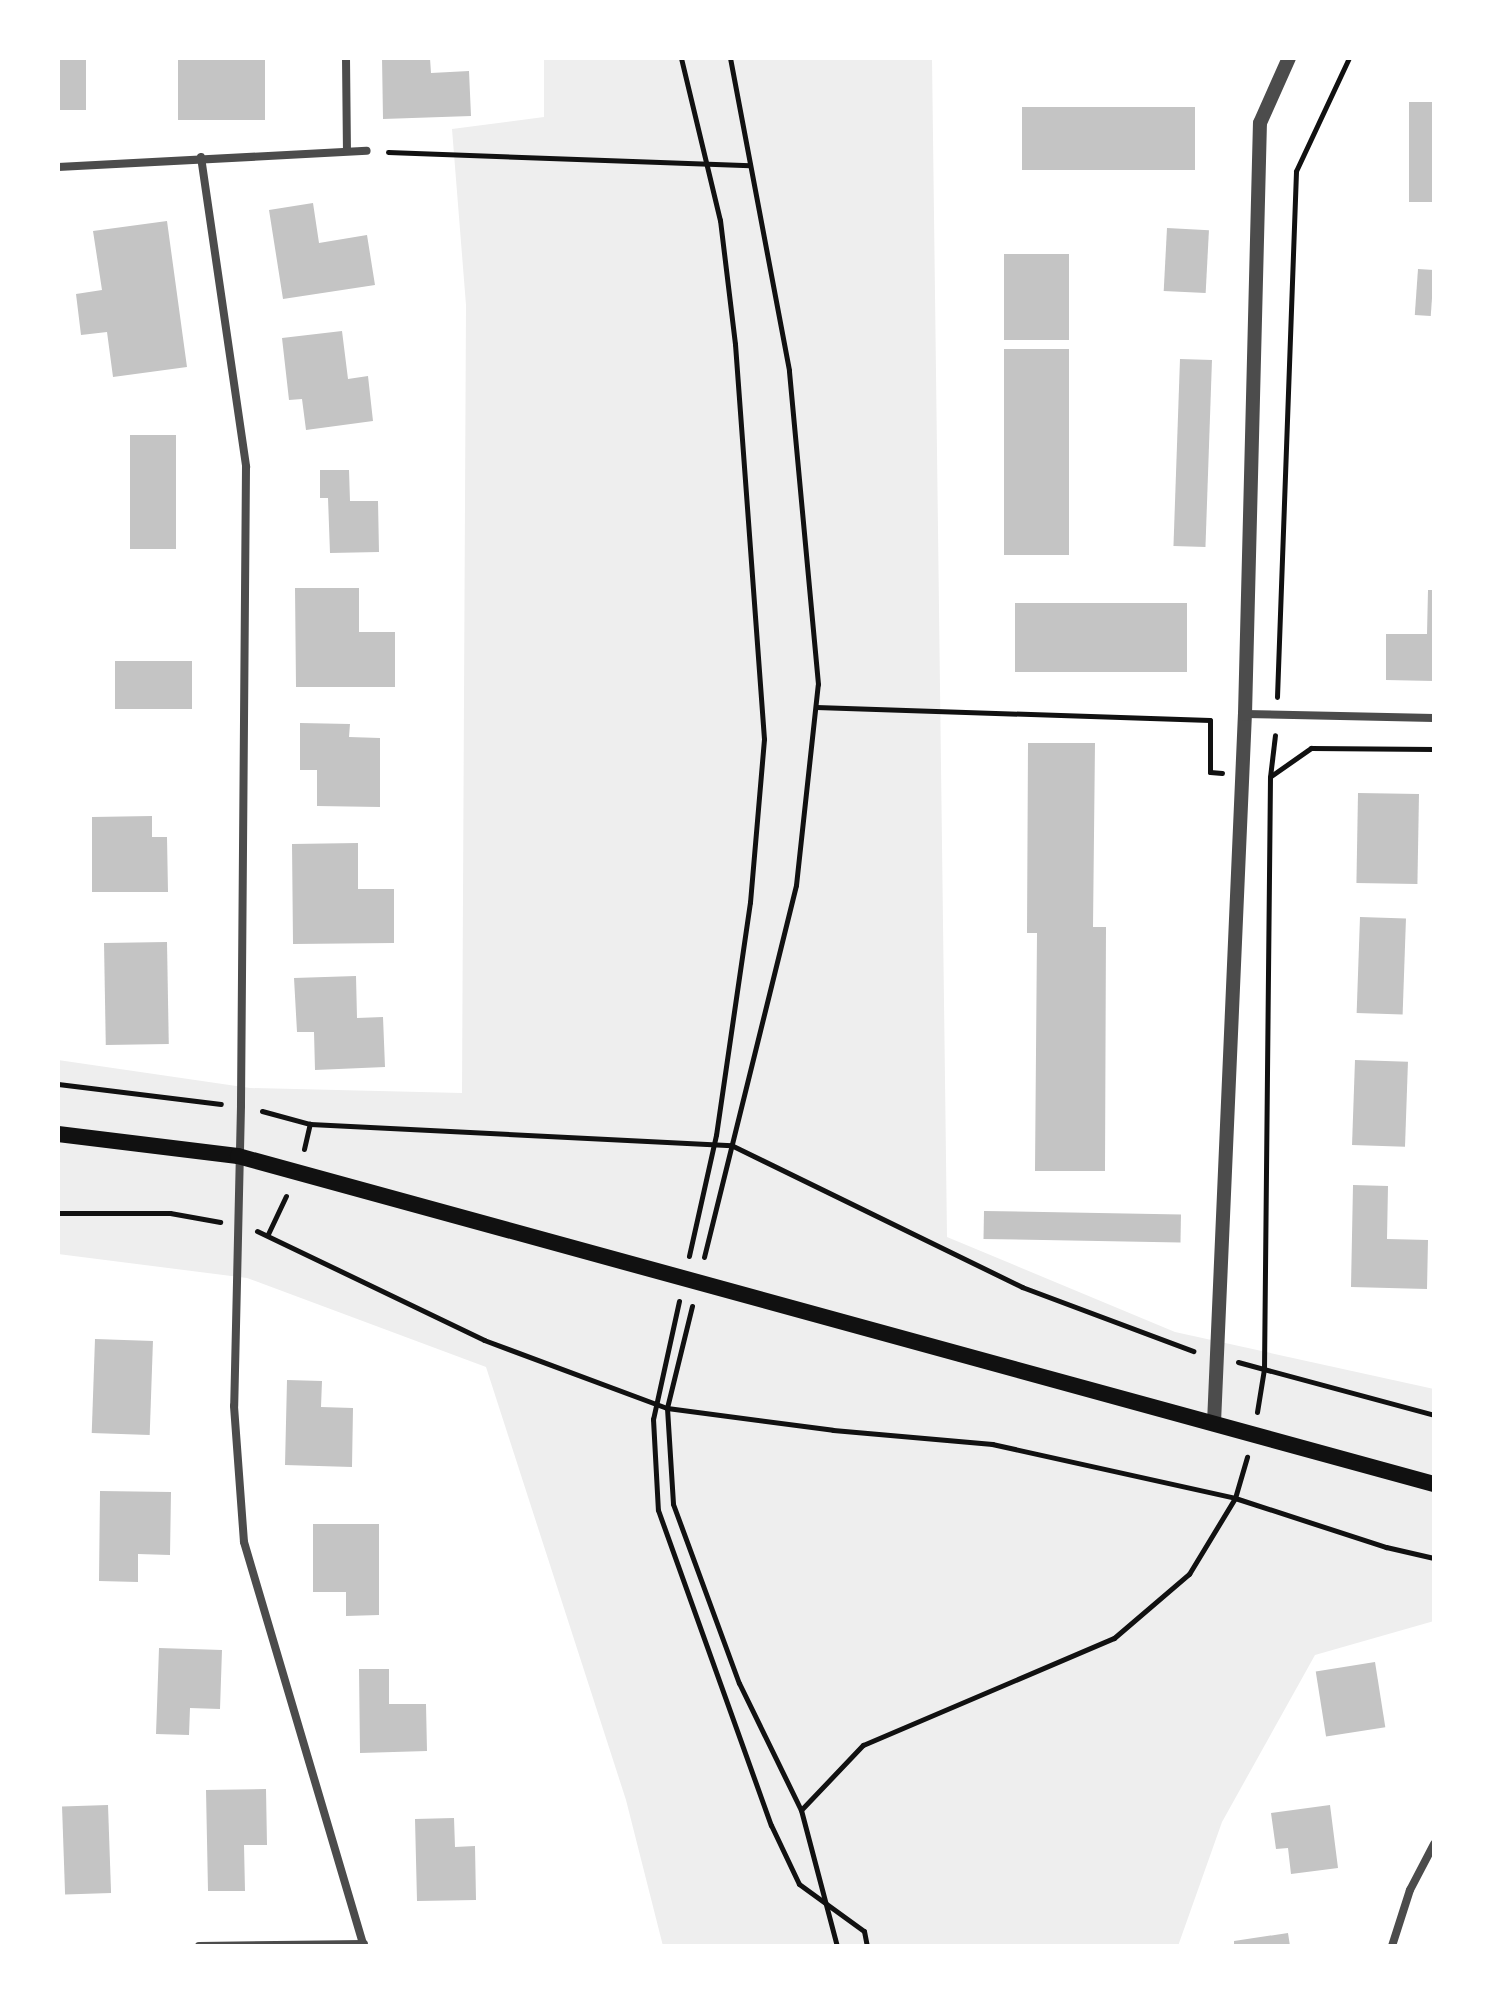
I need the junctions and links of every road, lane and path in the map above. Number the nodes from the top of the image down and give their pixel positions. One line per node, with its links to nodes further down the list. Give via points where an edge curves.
1 (346, 58): 6 (street)
2 (681, 58): 10 (path)
3 (730, 58): 9 (path)
4 (1289, 58): 13 (street, via 1260,123)
5 (1349, 58): 14 (path, via 1296,171)
6 (347, 150): 7 (street); 8 (street)
7 (367, 151): 10 (path)
8 (201, 157): 11 (street); 20 (street, via 246,467)
9 (750, 165): 10 (path); 12 (path, via 789,370)
10 (706, 166): 22 (path, via 720,220 735,344 764,739 750,902)
11 (58, 167)
12 (816, 707): 17 (path, via 1210,720 1210,772); 23 (path, via 796,885)
13 (1245, 714): 14 (street); 17 (street)
14 (1277, 714): 15 (street); 18 (path)
15 (1434, 718)
16 (1434, 749): 18 (path, via 1311,748)
17 (1240, 773): 18 (path); 31 (street)
18 (1270, 777): 32 (path)
19 (58, 1084): 20 (path)
20 (241, 1106): 22 (path, via 310,1124); 24 (street)
21 (58, 1134): 24 (main road)
22 (714, 1144): 23 (path); 27 (path)
23 (731, 1145): 28 (path); 31 (path, via 1022,1287 1174,1346)
24 (238, 1156): 26 (street); 36 (main road)
25 (58, 1213): 26 (path, via 170,1213)
26 (238, 1225): 33 (path, via 268,1234 484,1340); 44 (street, via 234,1406 244,1542)
27 (687, 1266)
28 (701, 1269)
29 (680, 1297): 33 (path)
30 (693, 1300): 34 (path)
31 (1218, 1357): 32 (path); 36 (street)
32 (1264, 1369): 35 (path); 37 (path)
33 (656, 1404): 34 (path); 43 (path, via 658,1510 771,1825 799,1884)
34 (667, 1408): 39 (path, via 992,1444); 41 (path, via 673,1504 739,1683)
35 (1434, 1415)
36 (1214, 1423): 37 (main road)
37 (1253, 1432): 38 (main road); 39 (path)
38 (1434, 1484)
39 (1235, 1498): 40 (path); 41 (path, via 1189,1574 1114,1638 863,1745)
40 (1434, 1558)
41 (801, 1810): 43 (path)
42 (1434, 1844): 48 (street, via 1410,1890)
43 (828, 1905): 46 (path); 47 (path, via 864,1931)
44 (364, 1945): 45 (street)
45 (199, 1946)
46 (837, 1946)
47 (867, 1946)
48 (1392, 1946)

